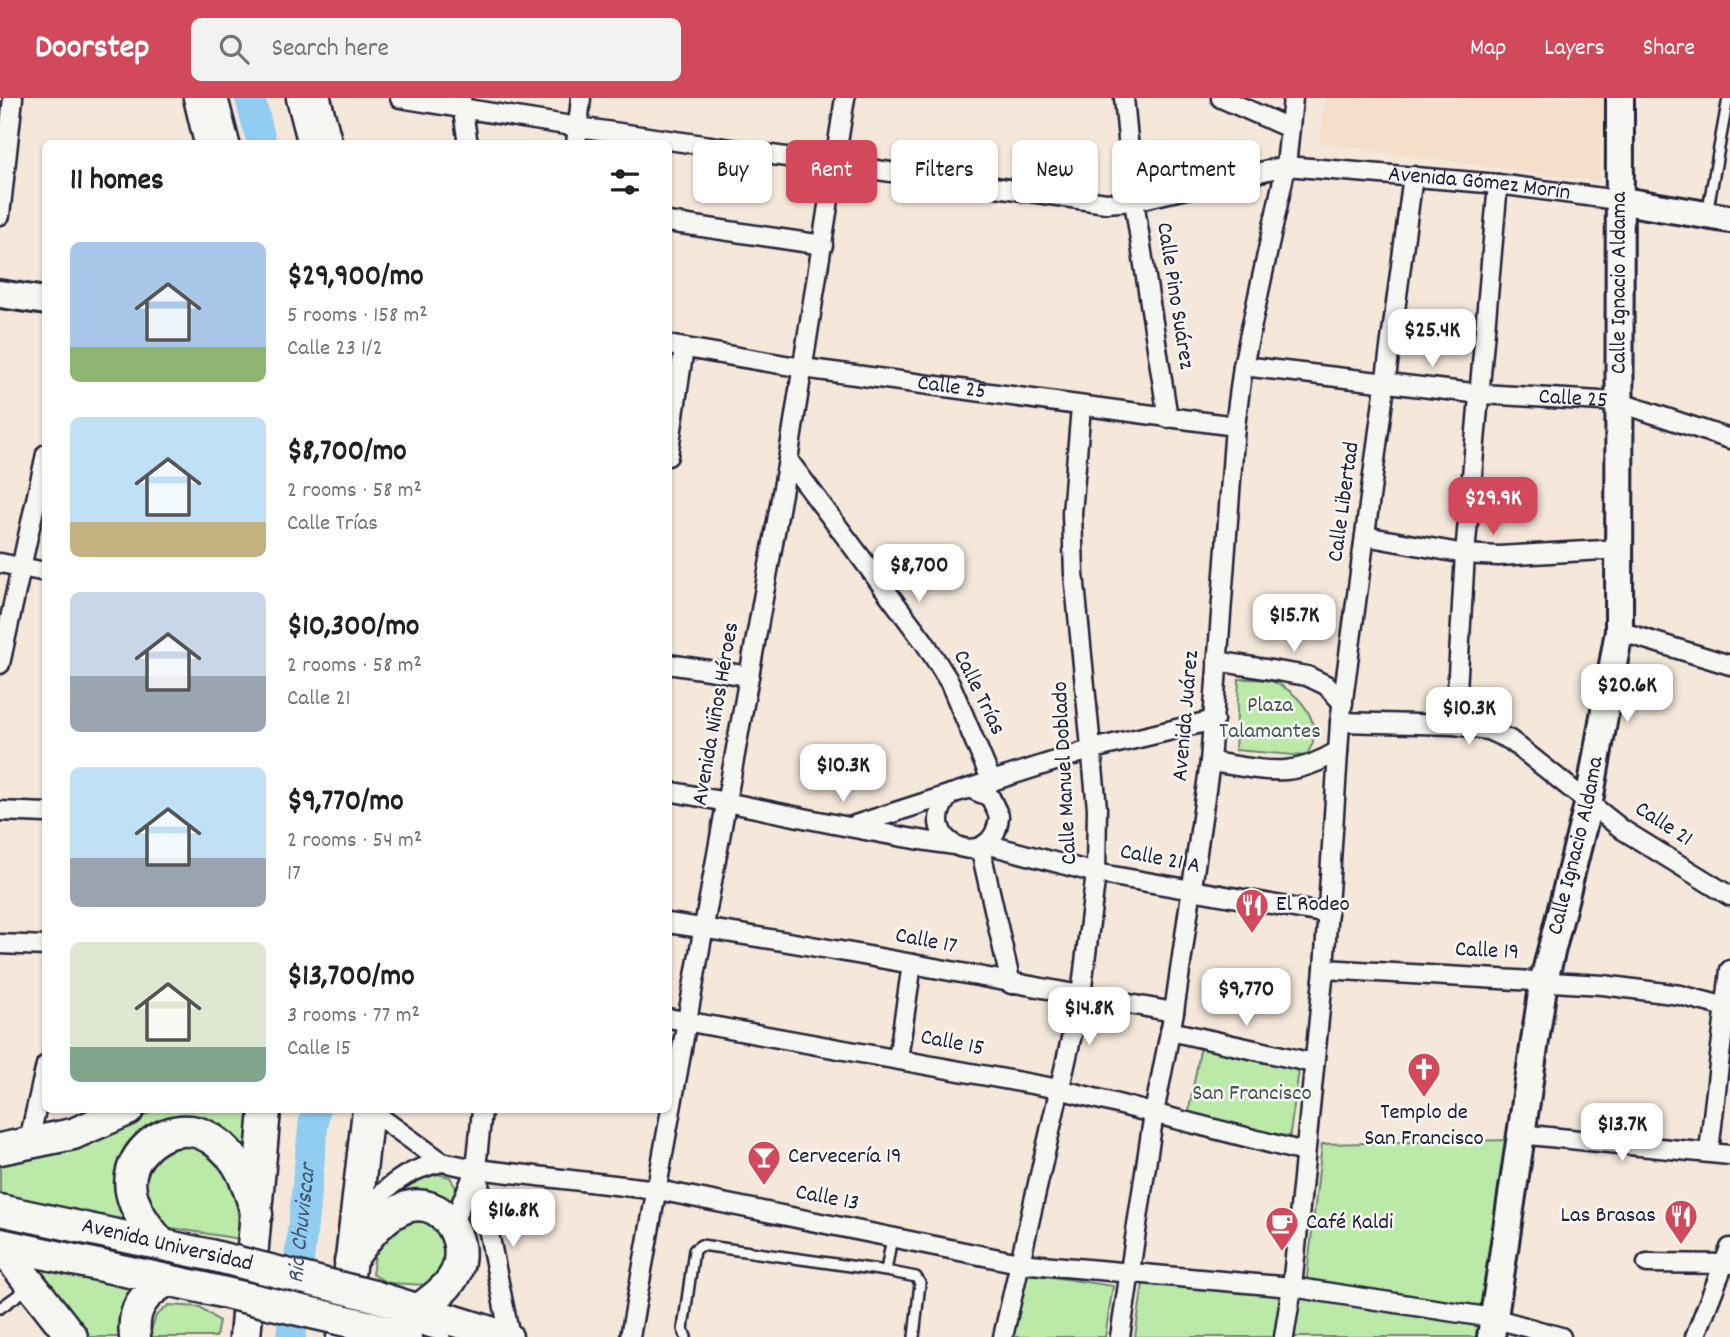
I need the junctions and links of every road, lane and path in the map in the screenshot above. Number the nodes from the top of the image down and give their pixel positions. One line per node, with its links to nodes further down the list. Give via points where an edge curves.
1 (13, 98): 36 (street)
2 (193, 98): 17 (street)
3 (212, 98): 18 (main road)
4 (302, 98): 19 (main road)
5 (321, 98): 20 (street)
6 (400, 98): 14 (street, Avenida Gómez Morín)
7 (581, 98): 16 (street)
8 (845, 98): 23 (street, Avenida Niños Héroes)
9 (1124, 98): 24 (street, Calle Pino Suárez)
10 (1221, 98): 15 (street)
11 (1293, 98): 15 (street, Avenida Juárez)
12 (1620, 98): 32 (main road, Calle Ignacio Aldama)
13 (1728, 98): 37 (lane)
14 (462, 104): 16 (street, Avenida Gómez Morín); 21 (street)
15 (1289, 128): 27 (street, Avenida Juárez)
16 (577, 135): 22 (street, Avenida Gómez Morín)
17 (203, 140)
18 (223, 140)
19 (313, 140)
20 (332, 140)
21 (467, 140)
22 (620, 140)
23 (838, 140)
24 (1128, 140)
25 (672, 146): 26 (street, Avenida Gómez Morín)
26 (786, 159)
27 (1286, 166): 29 (street, Avenida Gómez Morín); 30 (street, Avenida Gómez Morín); 43 (street, Avenida Juárez)
28 (877, 171): 34 (street, Avenida Gómez Morín)
29 (1260, 172)
30 (1413, 176): 31 (street, Avenida Gómez Morín); 45 (street, Calle Libertad)
31 (1498, 184): 32 (street, Avenida Gómez Morín); 46 (street)
32 (1617, 200): 37 (main road, Avenida Gómez Morín); 48 (main road, Calle Ignacio Aldama)
33 (829, 203): 39 (street, Avenida Niños Héroes)
34 (1112, 203)
35 (1134, 203): 50 (street, Calle Pino Suárez)
36 (0, 215)
37 (1718, 217)
38 (672, 223): 39 (street)
39 (823, 245): 44 (street, Avenida Niños Héroes)
40 (0, 294): 41 (main road)
41 (42, 300)
42 (676, 347): 44 (street, Calle 25); 47 (street)
43 (1244, 366): 45 (street, Calle 25); 51 (street, Avenida Juárez)
44 (803, 368): 49 (street, Calle 25); 53 (street, Avenida Niños Héroes)
45 (1386, 384): 46 (street, Calle 25); 55 (street, Calle Libertad)
46 (1481, 394): 48 (street, Calle 25); 57 (street)
47 (672, 402)
48 (1618, 402): 52 (street, Calle 25); 56 (main road, Calle Ignacio Aldama)
49 (1081, 407): 50 (street, Calle 25); 71 (street, Calle Manuel Doblado, via 1072,525)
50 (1168, 418): 51 (street, Calle 25)
51 (1235, 426): 62 (street, Avenida Juárez)
52 (1730, 439)
53 (788, 460): 66 (street, Avenida Niños Héroes); 74 (street, Calle Trías, via 925,643 950,683)
54 (42, 472): 59 (street)
55 (1365, 536): 57 (street); 67 (street, Calle Libertad)
56 (1621, 548): 57 (street); 61 (main road, Calle Ignacio Aldama)
57 (1465, 554): 70 (street)
58 (0, 563): 59 (street)
59 (21, 567): 60 (street); 63 (street)
60 (42, 571)
61 (1619, 631): 65 (street); 79 (main road, Calle Ignacio Aldama)
62 (1217, 661): 67 (street, via 1307,676 1326,685); 68 (street, Avenida Juárez)
63 (0, 664)
64 (672, 665): 66 (street)
65 (1730, 665)
66 (749, 676): 78 (street, Avenida Niños Héroes)
67 (1343, 703): 69 (street, Calle Libertad)
68 (1214, 720): 71 (street); 73 (street, Avenida Juárez)
69 (1340, 722): 70 (street, Calle 21); 72 (street, Calle Libertad)
70 (1455, 725): 79 (street, Calle 21, via 1488,730 1510,740)
71 (1093, 749): 74 (street); 85 (street, Calle Manuel Doblado)
72 (1338, 751): 73 (street, via 1312,766 1287,772); 88 (street, Calle Libertad)
73 (1210, 762): 86 (street, Avenida Juárez)
74 (992, 782): 75 (street)
75 (971, 789): 77 (street); 84 (street, via 990,797 999,816 994,836)
76 (672, 792): 78 (street)
77 (951, 794): 82 (street); 83 (street, via 939,814 945,837)
78 (726, 801): 82 (street); 90 (street, Avenida Niños Héroes)
79 (1589, 802): 87 (street, Calle 21, via 1647,847); 96 (main road, Calle Ignacio Aldama)
80 (0, 811): 81 (street)
81 (42, 813)
82 (854, 826): 83 (street)
83 (954, 845): 84 (street)
84 (983, 846): 85 (street, Calle 21 A); 97 (street)
85 (1096, 873): 86 (street, Calle 21 A); 98 (street, Calle Manuel Doblado)
86 (1192, 891): 88 (street, Calle 21 A); 100 (street, Avenida Juárez)
87 (1730, 897)
88 (1328, 914): 94 (street, Calle Libertad)
89 (672, 924): 90 (street, Calle 17)
90 (703, 929): 93 (street, Calle 17); 102 (street, Avenida Niños Héroes)
91 (0, 944): 92 (street)
92 (42, 946)
93 (912, 964): 97 (street, Calle 17); 104 (street)
94 (1324, 969): 96 (street, Calle 19); 105 (street, Calle Libertad)
95 (1730, 970): 99 (street)
96 (1544, 980): 99 (street, Calle 19, via 1638,988); 116 (main road, Calle Ignacio Aldama)
97 (1011, 985): 98 (street, Calle 17)
98 (1081, 995): 100 (street, Calle 17); 107 (street, Calle Manuel Doblado)
99 (1727, 1007): 119 (street)
100 (1174, 1012): 103 (street, Avenida Juárez)
101 (672, 1019): 102 (street, Calle 15)
102 (688, 1022): 104 (street, Calle 15); 108 (street, Avenida Niños Héroes)
103 (1170, 1031): 105 (street); 115 (street, Avenida Juárez)
104 (898, 1059): 107 (street, Calle 15)
105 (1312, 1063): 118 (street, Calle Libertad)
106 (42, 1075): 117 (street)
107 (1059, 1089): 115 (street, Calle 15); 133 (street, Calle Manuel Doblado)
108 (672, 1112)
109 (121, 1113): 117 (main road, via 73,1134)
110 (265, 1113): 125 (main road)
111 (369, 1113): 126 (main road)
112 (373, 1113): 121 (street, Calle 13)
113 (482, 1113): 122 (street)
114 (672, 1113): 123 (street, Avenida Niños Héroes)
115 (1154, 1113): 118 (street, Calle 15); 137 (street, Avenida Juárez)
116 (1519, 1134): 119 (street); 144 (main road, Calle Ignacio Aldama)
117 (14, 1147)
118 (1304, 1152): 140 (street, Calle Libertad)
119 (1709, 1152): 120 (street)
120 (1730, 1155)
121 (442, 1162): 122 (street, Calle 13); 126 (street, via 406,1173)
122 (476, 1170): 123 (street, Calle 13); 127 (street); 149 (street)
123 (658, 1190): 128 (street, Calle 13); 150 (street, Avenida Niños Héroes)
124 (0, 1210): 129 (main road, Avenida Universidad)
125 (257, 1214): 129 (main road, via 243,1174 223,1147 191,1131 175,1132 147,1146 131,1175 138,1211); 145 (main road)
126 (356, 1220): 132 (main road)
127 (452, 1225): 132 (main road, via 428,1206 403,1208 384,1219); 143 (main road, via 460,1245 455,1274)
128 (892, 1237): 133 (street, Calle 13); 135 (lane)
129 (160, 1242): 136 (main road, Avenida Universidad)
130 (8, 1250): 136 (lane); 138 (main road, Avenida Universidad); 139 (main road)
131 (1728, 1259): 134 (street); 157 (street)
132 (350, 1261): 142 (main road)
133 (1019, 1263): 137 (street, Calle 13); 153 (street, Calle Manuel Doblado)
134 (1647, 1263)
135 (886, 1271): 151 (lane, via 705,1244 694,1250 683,1329); 152 (lane, via 916,1277 920,1283)
136 (206, 1274): 138 (main road, Avenida Universidad); 142 (main road, Avenida Universidad, bridge)
137 (1128, 1274): 140 (street, Calle 13); 154 (street, Avenida Juárez)
138 (166, 1281): 147 (main road, via 146,1293 137,1308)
139 (33, 1285): 141 (lane); 146 (main road)
140 (1292, 1287): 144 (street, Calle 13); 155 (street, Calle Libertad)
141 (0, 1308)
142 (366, 1319): 143 (main road); 148 (lane)
143 (412, 1324): 149 (main road)
144 (1492, 1327): 156 (street)
145 (244, 1334)
146 (72, 1337)
147 (135, 1337)
148 (445, 1337)
149 (508, 1337)
150 (630, 1337)
151 (686, 1337)
152 (914, 1337)
153 (1003, 1337)
154 (1120, 1337)
155 (1284, 1337)
156 (1561, 1337)
157 (1695, 1337)

